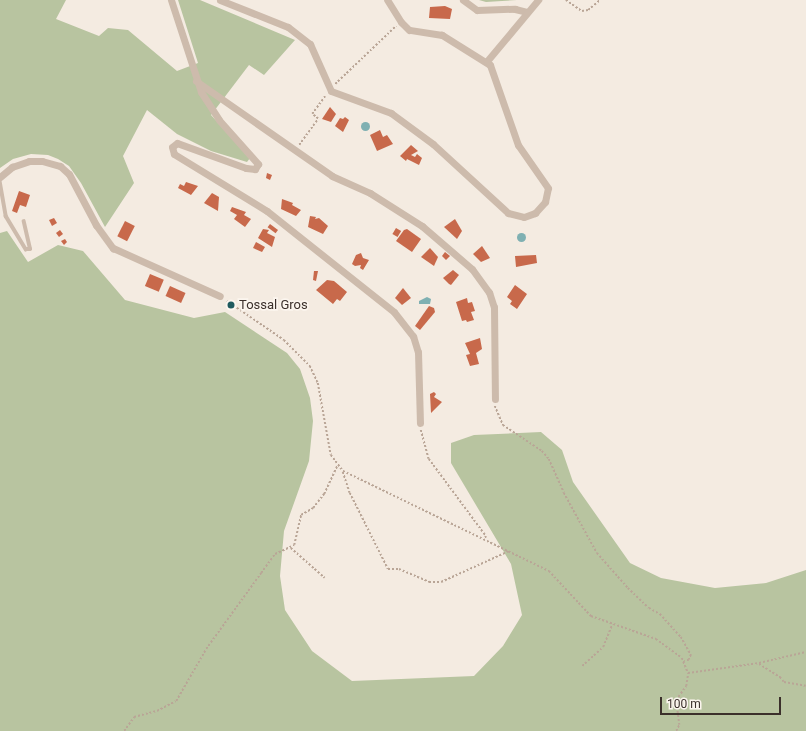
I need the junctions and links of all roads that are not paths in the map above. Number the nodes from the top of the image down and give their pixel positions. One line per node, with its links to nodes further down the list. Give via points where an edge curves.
1 (171, 0): 8 (street)
2 (220, 0): 7 (street, via 288,27 307,41 329,90 391,113 443,153 498,206 508,213 524,217 542,206 548,188 520,149)
3 (387, 0): 7 (street, via 409,30 442,35)
4 (463, 0): 6 (street, via 477,10 515,9)
5 (538, 0): 6 (street)
6 (527, 12): 7 (street)
7 (487, 61)
8 (196, 81): 13 (street, via 336,178 370,193 422,226 480,277 494,306); 14 (street, via 219,120 256,158 258,166 253,170 246,168 182,143 174,144 174,154 267,211 394,312 413,336 418,352)
9 (0, 177): 12 (street, via 12,167 29,161 42,161 60,166 69,174 96,225 113,248)
10 (0, 181): 11 (lane, via 6,216 28,250 31,249)
11 (24, 222)
12 (220, 296)
13 (495, 399)
14 (420, 423)

